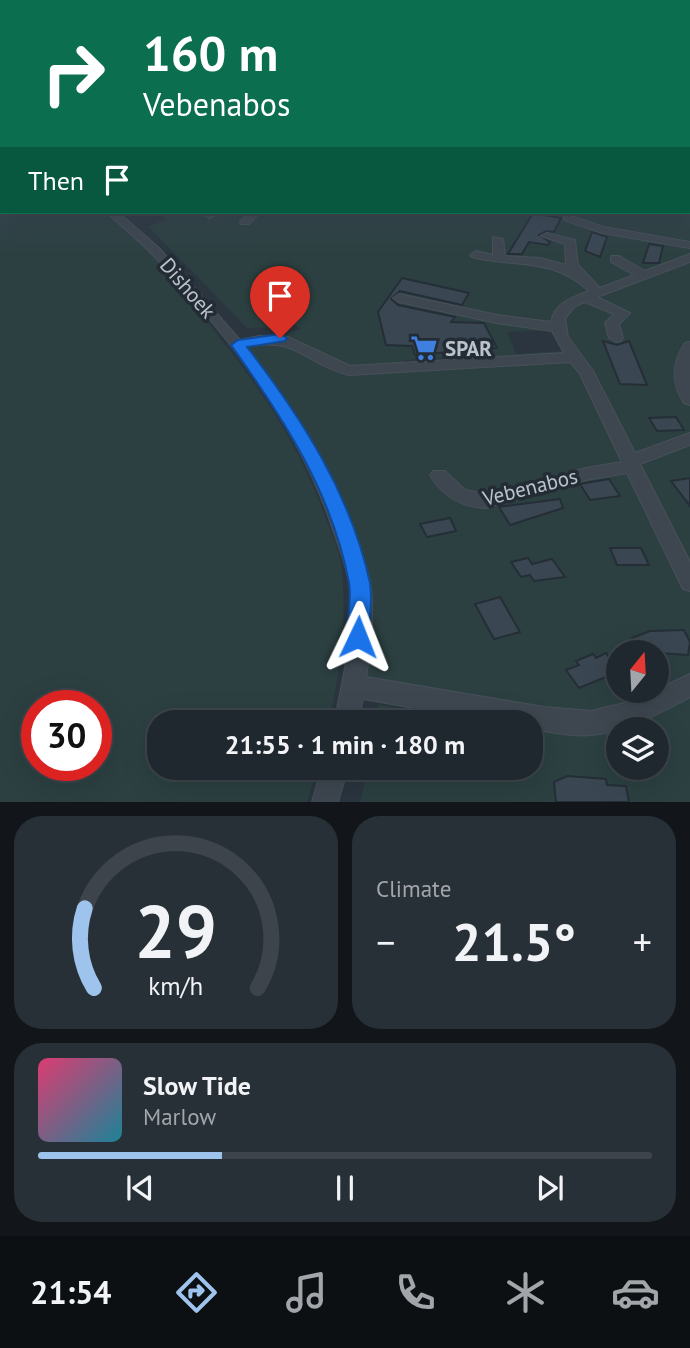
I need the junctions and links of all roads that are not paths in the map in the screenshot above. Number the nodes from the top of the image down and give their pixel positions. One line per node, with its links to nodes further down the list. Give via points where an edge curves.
1 (114, 214): 18 (street, Dishoek, via 142,236)
2 (253, 214): 4 (street)
3 (568, 218): 7 (street, via 602,230)
4 (245, 222)
5 (547, 236): 12 (street, via 571,242 572,265)
6 (497, 239): 9 (street)
7 (690, 245)
8 (476, 255): 9 (street)
9 (499, 258): 12 (street, via 534,259)
10 (690, 258): 13 (street)
11 (615, 259): 13 (street)
12 (578, 274): 14 (street)
13 (646, 276): 14 (street)
14 (591, 295): 16 (street, via 559,310); 17 (street, via 623,313 612,323)
15 (399, 298): 16 (street, via 522,325)
16 (556, 327): 20 (street)
17 (616, 338)
18 (238, 345): 20 (street, via 280,338 299,343 349,371); 26 (street, Dishoek, via 311,451 337,510 360,586)
19 (690, 346): 21 (street, via 681,377)
20 (573, 357): 23 (street, via 586,371)
21 (690, 400)
22 (690, 439): 23 (street, Vebenabos)
23 (630, 464): 24 (street, Vebenabos, via 486,501 455,495); 25 (street)
24 (439, 475)
25 (690, 583)
26 (354, 685): 27 (street, via 591,723 636,712); 28 (street, Dishoek)
27 (690, 685)
28 (349, 710)
29 (331, 780): 30 (street)
30 (325, 802)

